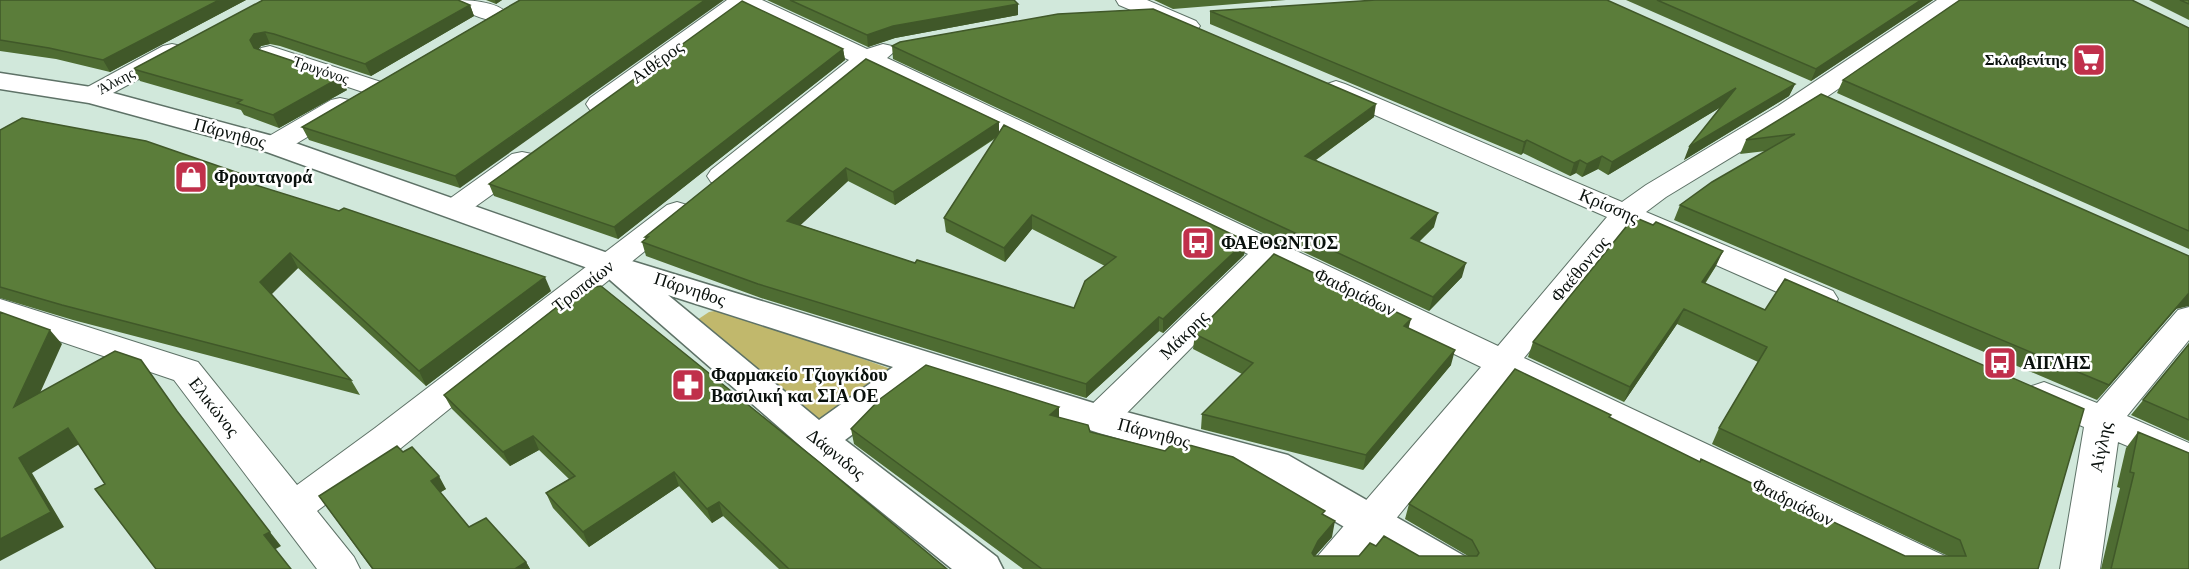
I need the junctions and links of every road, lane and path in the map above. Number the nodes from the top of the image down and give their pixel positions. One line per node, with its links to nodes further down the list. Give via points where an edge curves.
1 (460, 0): 6 (street, via 506,10)
2 (743, 0): 10 (street, Φαιδριάδων); 16 (street, Αιθέρος)
3 (1952, 0): 13 (street, Φαέθοντος)
4 (1137, 9): 5 (street)
5 (1208, 26)
6 (468, 32)
7 (195, 39): 14 (street, Άλκης)
8 (906, 45): 10 (street, Τροπαίων)
9 (270, 53): 17 (street, Τρυγόνος, via 382,82)
10 (866, 59): 21 (street, Φαιδριάδων); 22 (street, Τροπαίων)
11 (1311, 78): 20 (street, Κρίσσης)
12 (0, 81): 14 (street, Πάρνηθος)
13 (1800, 89): 15 (street); 20 (street, Φαέθοντος, via 1787,112)
14 (91, 95): 17 (street, Πάρνηθος)
15 (1843, 108)
16 (580, 118)
17 (274, 145): 19 (street, Πάρνηθος)
18 (541, 146): 19 (street)
19 (455, 208): 22 (street, Πάρνηθος)
20 (1626, 213): 24 (street, Κρίσσης); 27 (street, Φαέθοντος)
21 (1269, 251): 27 (street, Φαιδριάδων); 29 (street, Μάκρης)
22 (611, 264): 26 (street, Πάρνηθος); 31 (street, Δάφνιδος); 33 (street, Τροπαίων)
23 (0, 310): 33 (street, Ελικώνος, via 186,371)
24 (1852, 311)
25 (2189, 318): 30 (street, Αίγλης)
26 (923, 363): 29 (street, Πάρνηθος); 31 (street)
27 (1502, 363): 34 (street, Φαέθοντος); 39 (street, Φαιδριάδων)
28 (2021, 385): 30 (street)
29 (1100, 419): 34 (street, Πάρνηθος, via 1274,466)
30 (2103, 420): 32 (street); 40 (street, Αίγλης)
31 (818, 440): 36 (street, Δάφνιδος)
32 (2189, 458)
33 (294, 508): 35 (street, Ελικώνος)
34 (1372, 521): 37 (street, Φαέθοντος); 38 (street, Πάρνηθος)
35 (340, 569)
36 (982, 569)
37 (1331, 569)
38 (1452, 569)
39 (1933, 569)
40 (2080, 569)

